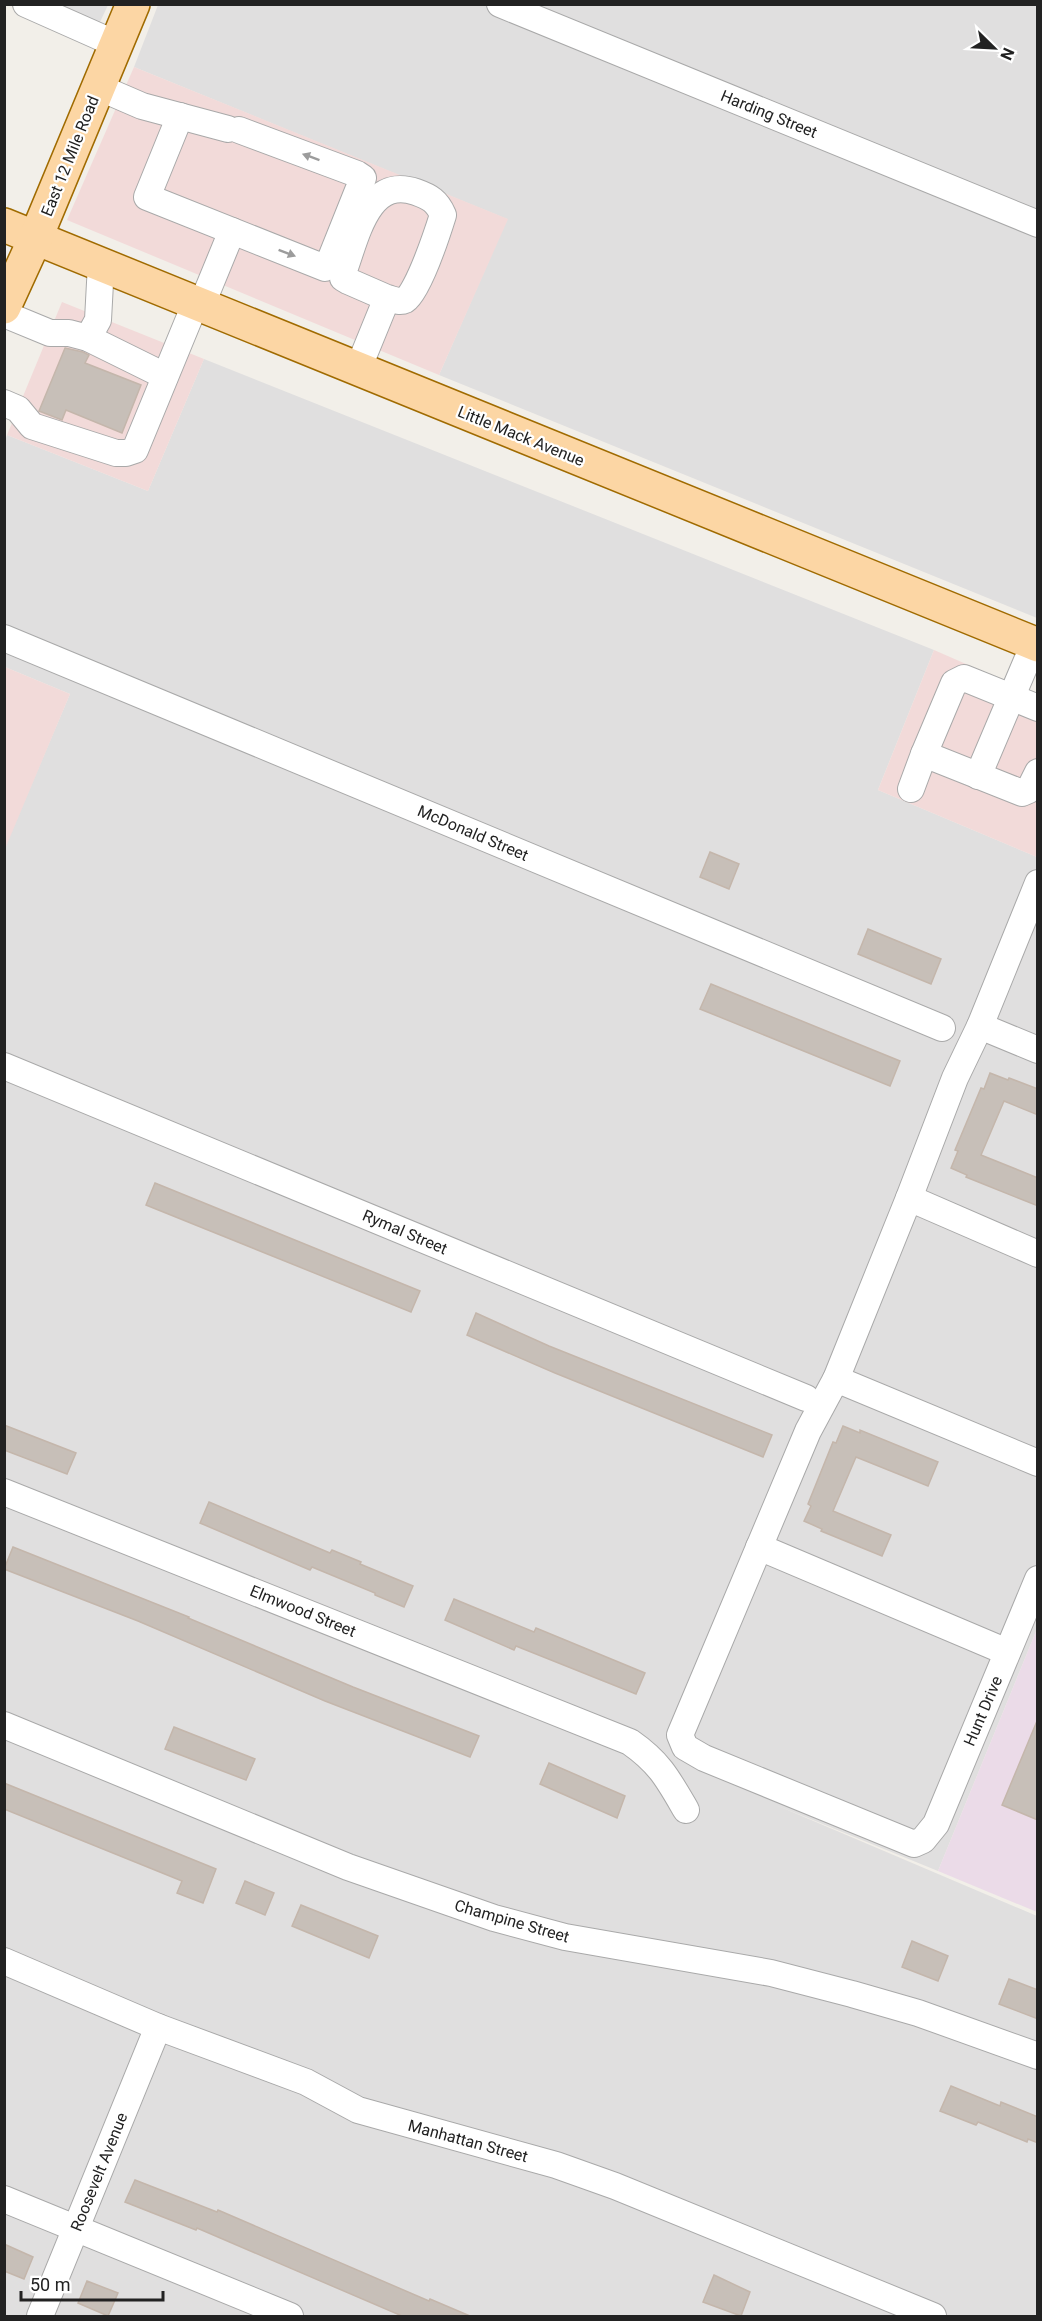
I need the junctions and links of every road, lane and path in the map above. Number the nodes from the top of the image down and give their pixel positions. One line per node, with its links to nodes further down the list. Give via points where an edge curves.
1 (26, 4): 4 (street)
2 (133, 4): 4 (main road, East 12 Mile Road)
3 (501, 4): 7 (street, Harding Street)
4 (116, 44): 5 (main road, East 12 Mile Road)
5 (98, 87): 6 (street, via 142,106); 10 (main road, East 12 Mile Road)
6 (180, 116): 9 (street, via 147,197); 9 (street, one-way to 6, via 325,268 363,178 233,129)
7 (1038, 224)
8 (4, 225): 10 (main road, Little Mack Avenue)
9 (232, 231): 13 (street)
10 (36, 237): 11 (main road, Little Mack Avenue); 14 (main road, East 12 Mile Road)
11 (100, 264): 13 (main road, Little Mack Avenue); 15 (street, via 98,320)
12 (387, 298): 12 (street, via 405,300 414,289 443,215 438,203 406,189 385,192 374,200 343,278); 16 (street)
13 (199, 303): 16 (main road, Little Mack Avenue); 17 (street)
14 (5, 304): 15 (street, via 50,333)
15 (88, 338): 17 (street)
16 (358, 369): 20 (main road, Little Mack Avenue)
17 (165, 376): 18 (street, via 135,450 126,453 32,426 18,409)
18 (4, 403)
19 (4, 638): 29 (street, McDonald Street)
20 (1036, 644): 21 (street)
21 (1011, 697): 22 (street); 23 (street, via 964,678 954,683); 25 (street)
22 (1038, 708)
23 (924, 754): 25 (street); 26 (street)
24 (1038, 772): 25 (street, via 1029,790 1022,794)
25 (978, 776)
26 (910, 789)
27 (1038, 884): 28 (street)
28 (980, 1026): 30 (street); 32 (street, via 955,1078)
29 (942, 1028)
30 (1038, 1050)
31 (4, 1066): 35 (street, Rymal Street)
32 (909, 1198): 33 (street); 34 (street)
33 (1038, 1254)
34 (836, 1379): 36 (street); 38 (street, via 808,1431)
35 (806, 1398)
36 (1038, 1462)
37 (4, 1492): 42 (street, Elmwood Street, via 630,1742 664,1771)
38 (759, 1547): 40 (street); 40 (street, Hunt Drive, via 680,1735 685,1747 704,1758 914,1844 936,1824)
39 (1038, 1579): 40 (street, Hunt Drive)
40 (1007, 1652)
41 (4, 1725): 45 (street, Champine Street, via 348,1867 494,1918 565,1937 771,1973 918,2013)
42 (686, 1810)
43 (4, 1961): 44 (street, Manhattan Street)
44 (158, 2027): 47 (street, Roosevelt Avenue); 50 (street, Manhattan Street, via 306,2082 358,2110 556,2165 615,2186)
45 (1038, 2056)
46 (4, 2199): 47 (street)
47 (75, 2228): 48 (street, Roosevelt Avenue); 49 (street)
48 (40, 2316)
49 (291, 2316)
50 (933, 2316)

